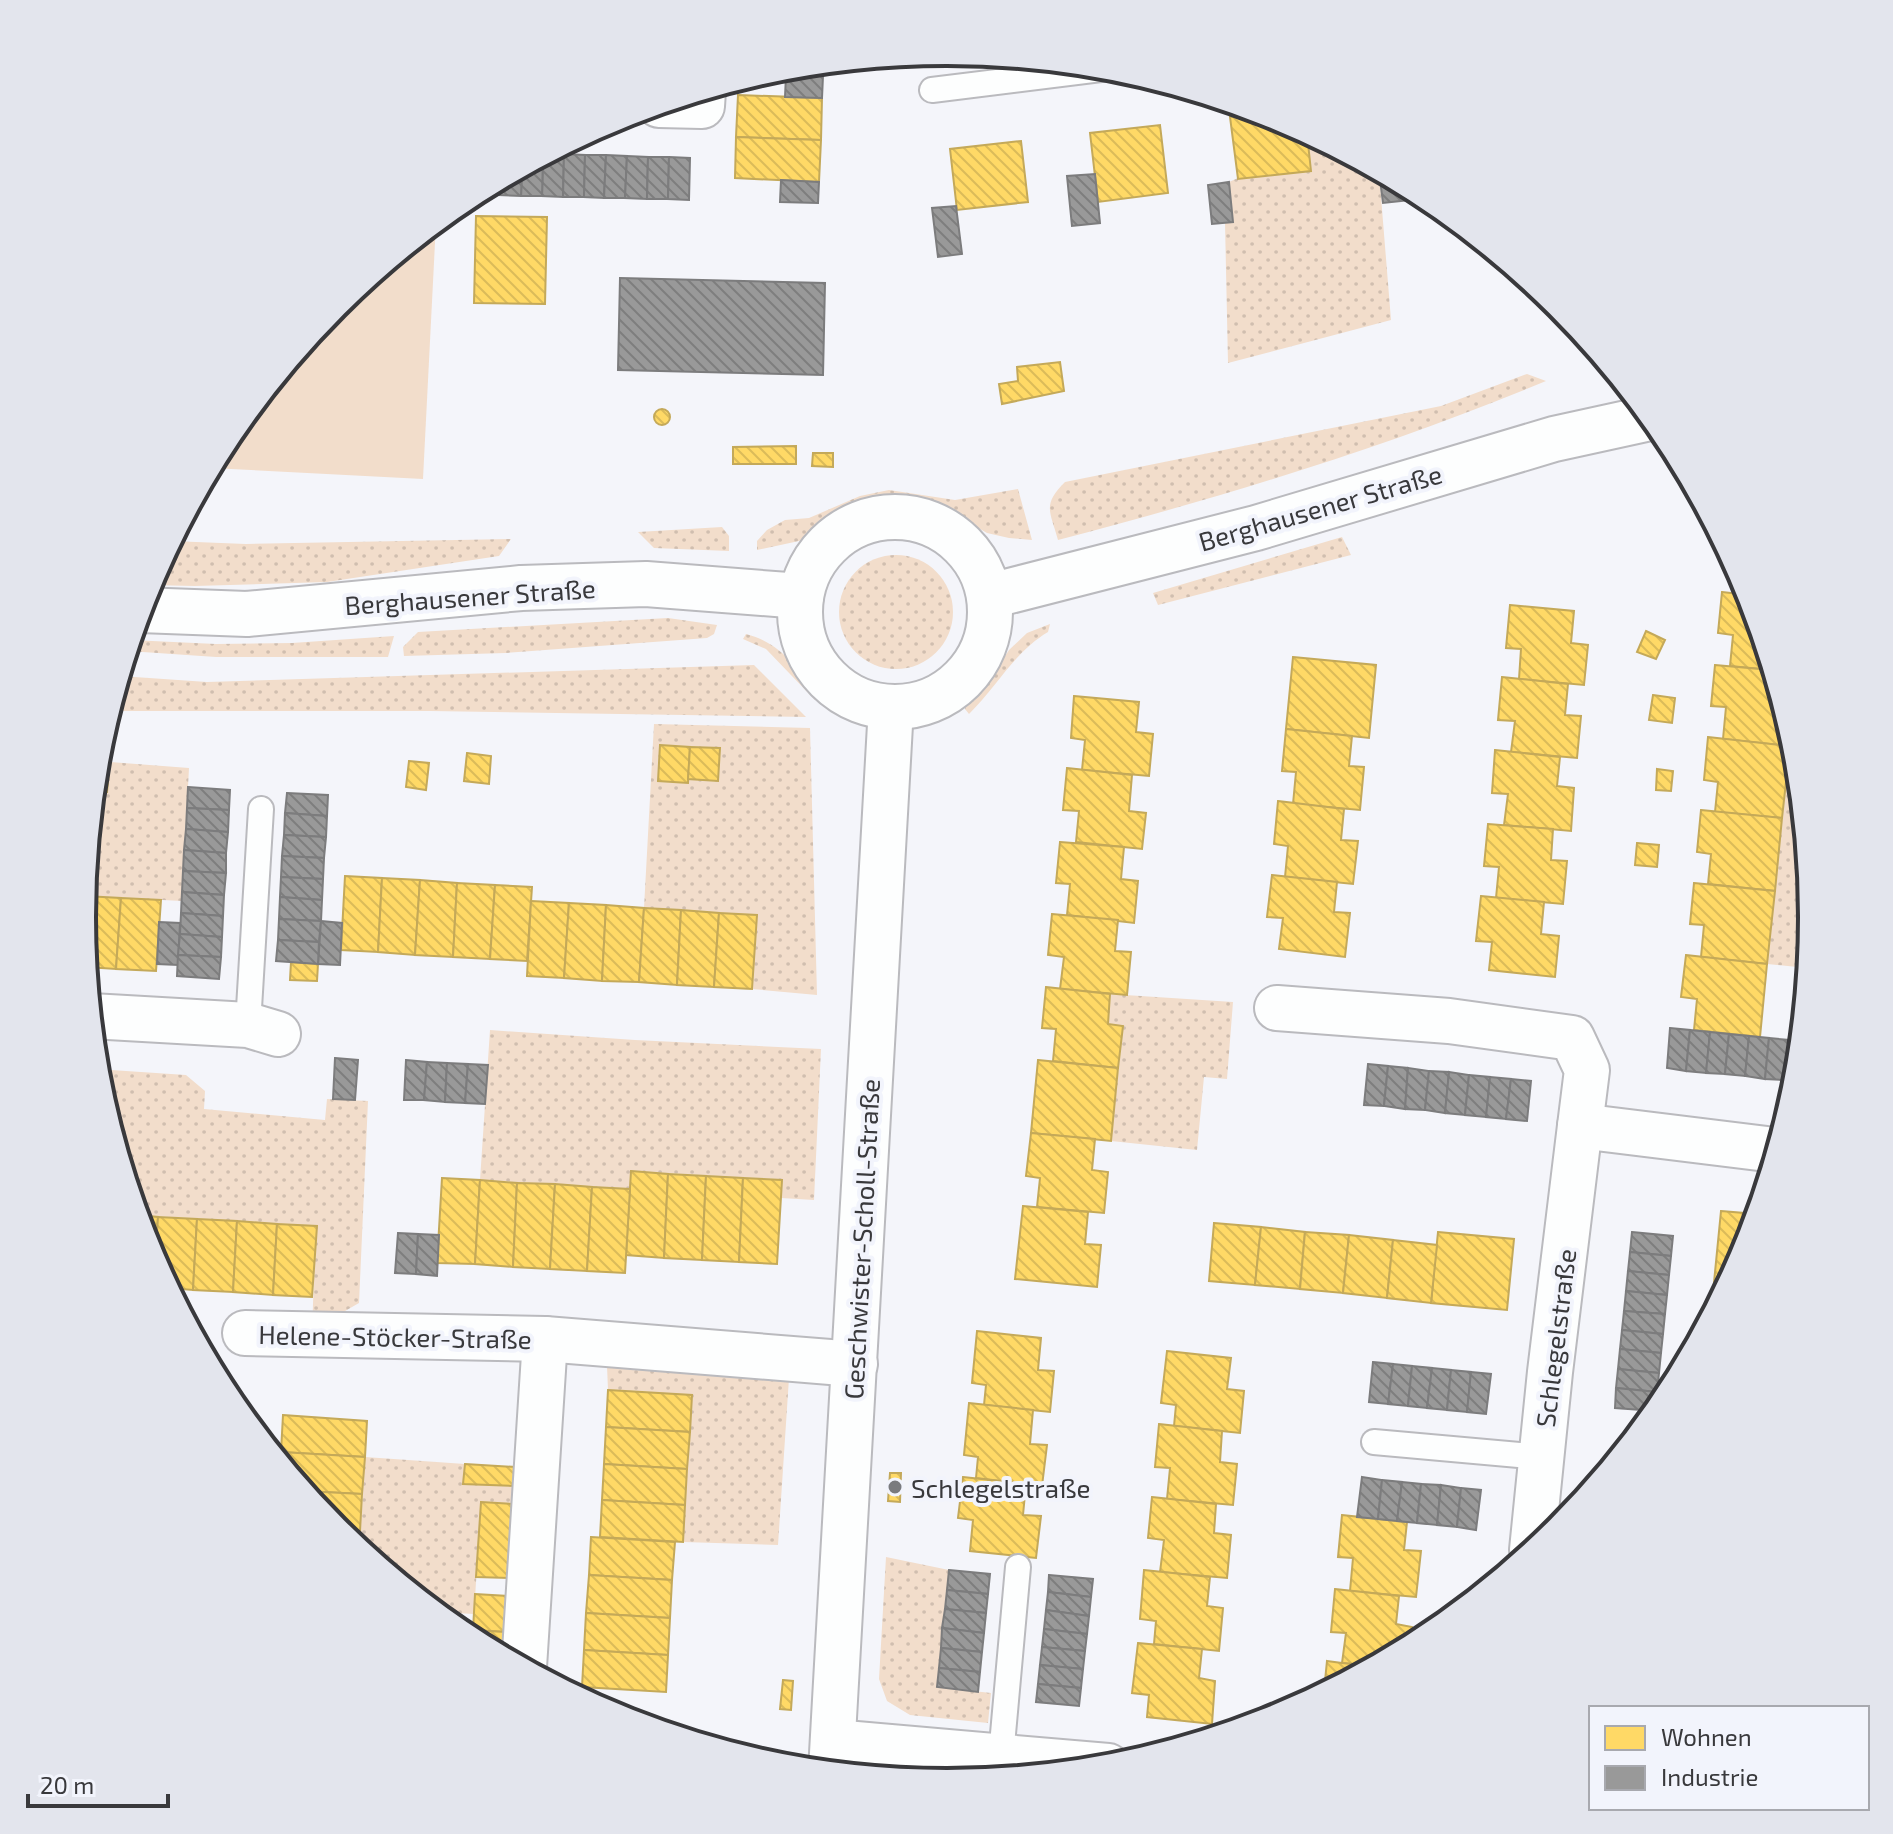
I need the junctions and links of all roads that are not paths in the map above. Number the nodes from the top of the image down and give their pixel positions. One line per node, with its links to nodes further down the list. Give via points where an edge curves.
1 (1063, 74): 2 (lane)
2 (932, 90)
3 (1637, 421): 5 (street, Berghausener Straße, via 1554,439 1256,528)
4 (801, 596): 5 (street, via 810,567 828,544 852,526 880,517 938,526 962,544 980,568); 6 (street, Berghausener Straße, via 646,584 521,588 247,614); 7 (street, via 801,628 811,658 832,684 859,700)
5 (990, 596): 7 (street, via 990,624 967,675 945,693 919,704)
6 (153, 610)
7 (891, 707): 16 (street, Geschwister-Scholl-Straße)
8 (261, 809): 11 (lane)
9 (1277, 1008): 12 (street, Schlegelstraße, via 1449,1021 1572,1038 1587,1070)
10 (102, 1017): 11 (street)
11 (263, 1029)
12 (1580, 1126): 13 (street); 18 (street, Schlegelstraße)
13 (1765, 1149)
14 (245, 1333): 15 (street, Helene-Stöcker-Straße)
15 (545, 1339): 16 (street, Helene-Stöcker-Straße); 21 (street, Helene-Stöcker-Straße)
16 (855, 1364): 22 (street, Geschwister-Scholl-Straße)
17 (1374, 1442): 18 (lane)
18 (1541, 1457): 19 (street, Schlegelstraße)
19 (1534, 1533)
20 (1018, 1567): 23 (lane)
21 (525, 1656)
22 (832, 1756): 23 (street)
23 (982, 1763): 24 (street)
24 (1024, 1764)

